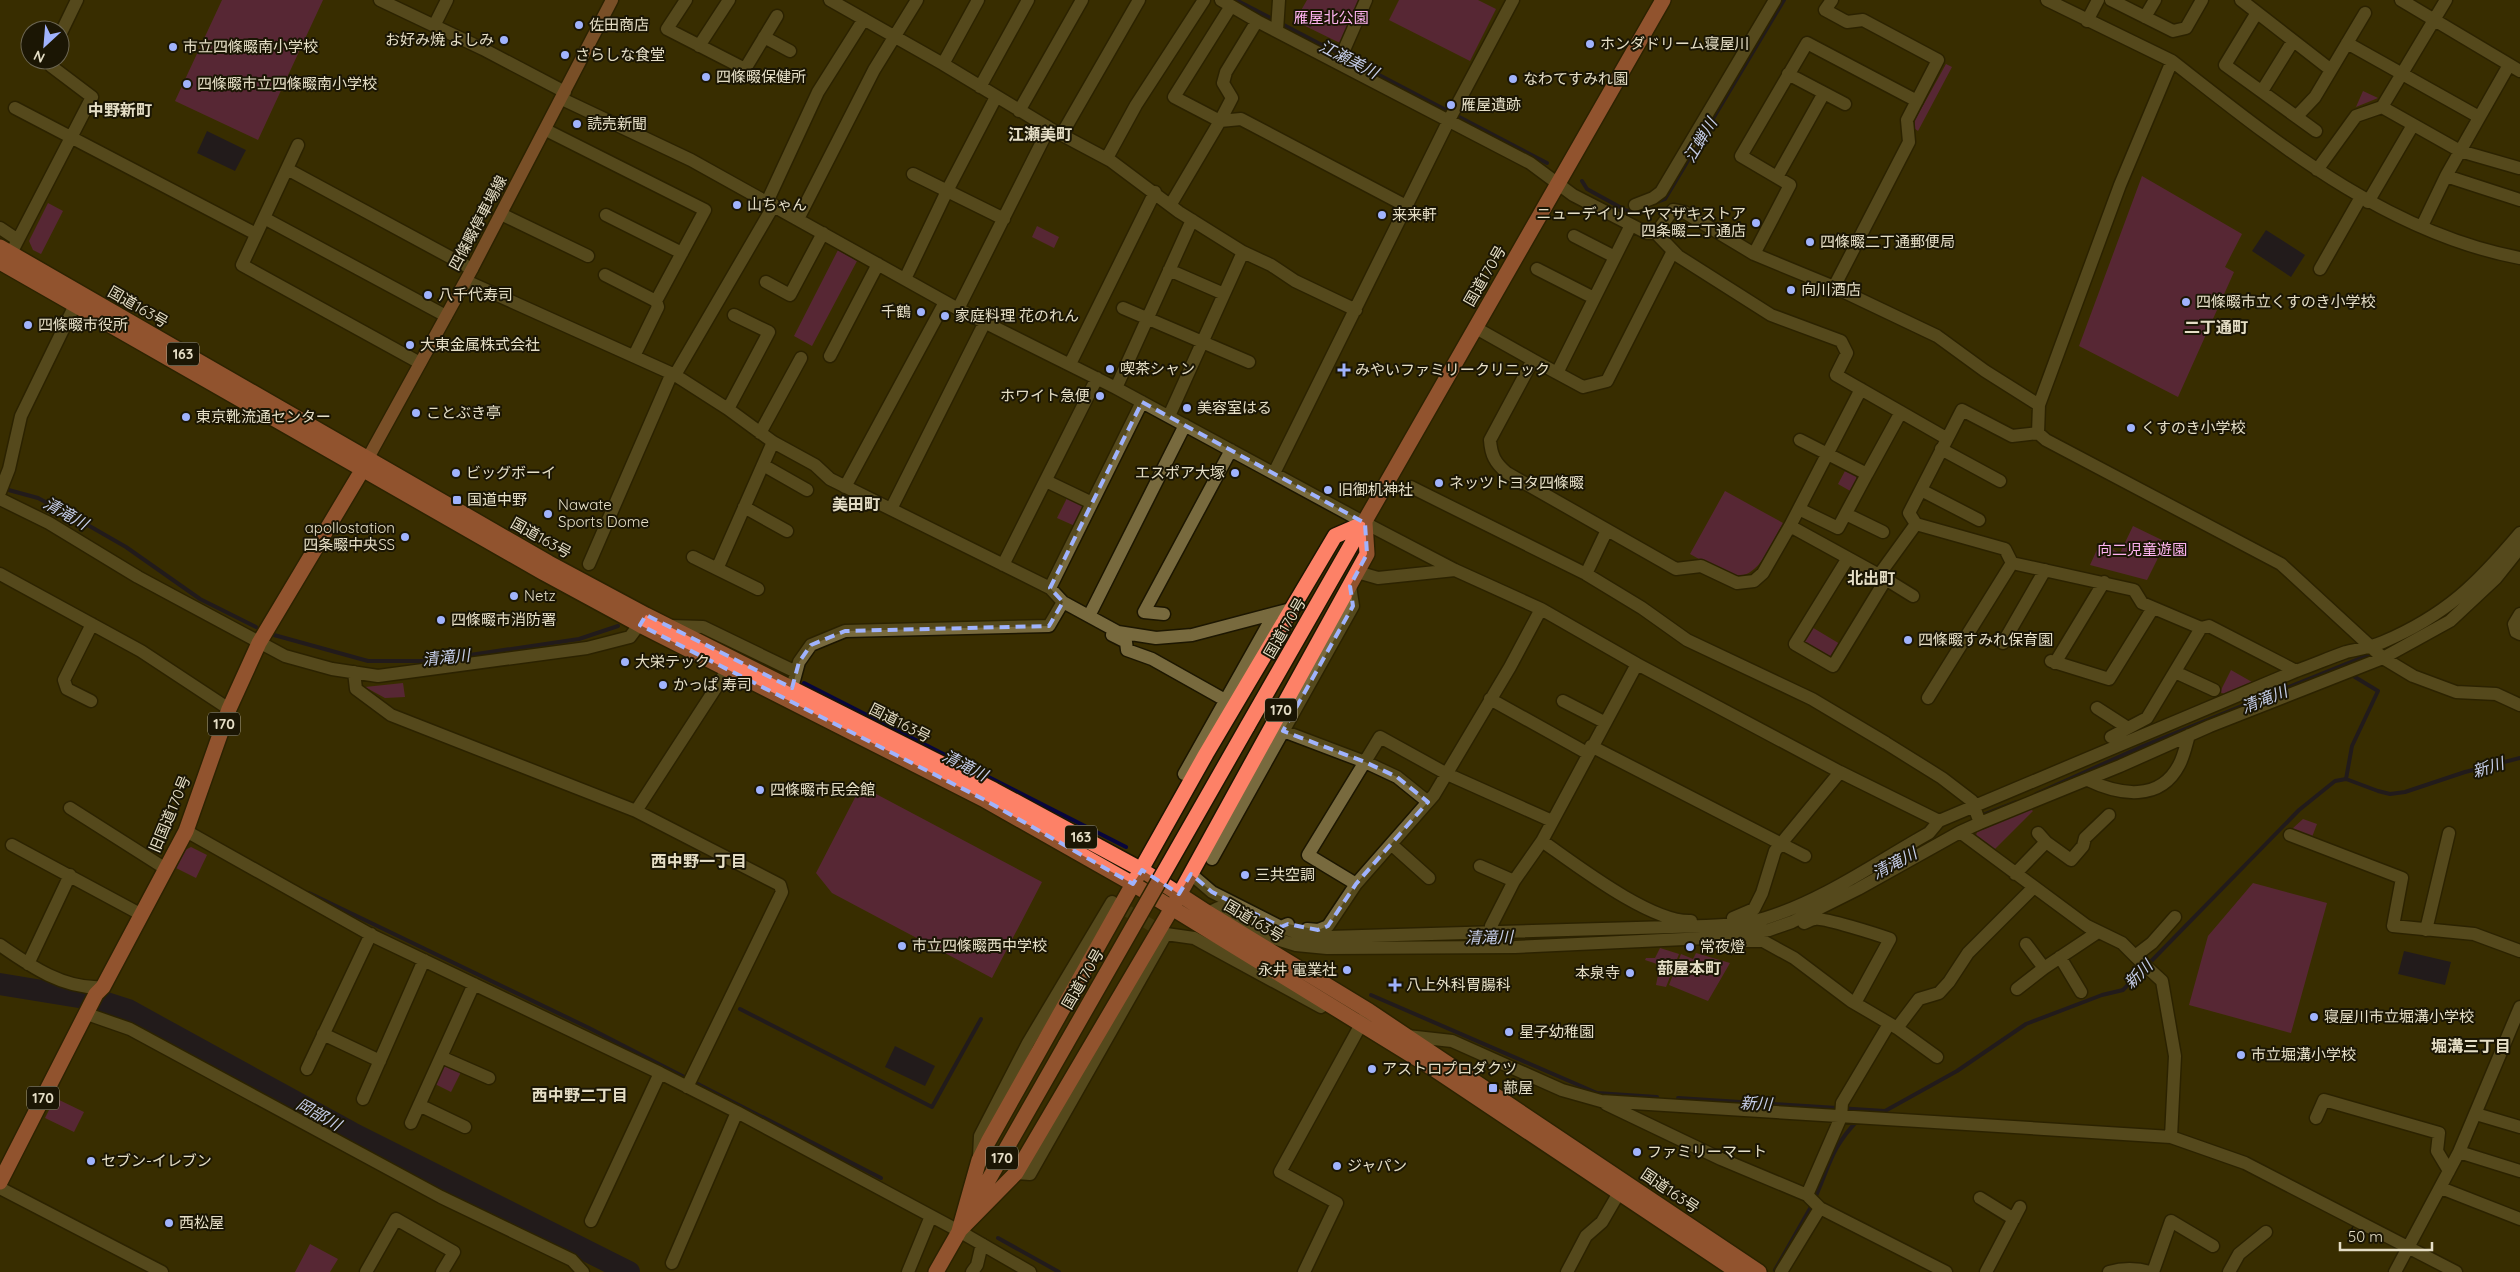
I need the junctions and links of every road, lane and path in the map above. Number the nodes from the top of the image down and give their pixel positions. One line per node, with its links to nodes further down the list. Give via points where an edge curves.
1 (77, 0): 34 (street)
2 (380, 0): 38 (street)
3 (447, 0): 38 (street)
4 (612, 0): 57 (main road, 四條畷停車場線)
5 (686, 0): 44 (street, via 667,29)
6 (729, 0): 44 (street)
7 (830, 0): 33 (street)
8 (917, 0): 40 (street)
9 (978, 0): 48 (street)
10 (1028, 0): 54 (street)
11 (1082, 0): 63 (street)
12 (1139, 0): 72 (street)
13 (1204, 0): 76 (street)
14 (1279, 0): 39 (street)
15 (1366, 0): 45 (street)
16 (1513, 0): 66 (street)
17 (1663, 0): 83 (highway, 国道170号 / 170)
18 (1775, 0): 90 (street, via 1660,192)
19 (1832, 0): 59 (street, via 1825,10 1847,22 1863,20 1938,60)
20 (2047, 0): 37 (street)
21 (2098, 0): 37 (street)
22 (2111, 0): 32 (street)
23 (2155, 0): 32 (street)
24 (2202, 0): 32 (street, via 2186,28 2174,31)
25 (2241, 0): 30 (street)
26 (2402, 0): 35 (street)
27 (2446, 0): 35 (street)
28 (1226, 3): 36 (street); 67 (street, via 1174,97)
29 (2365, 13): 43 (street)
30 (2256, 14): 42 (street); 55 (street, via 2224,65)
31 (777, 16): 41 (street)
32 (2145, 17)
33 (864, 19): 40 (street); 88 (street, via 818,92)
34 (67, 20)
35 (2434, 20): 49 (street); 53 (street)
36 (1257, 21): 39 (street); 67 (street, via 1226,72 1222,83 1232,98)
37 (2087, 21): 47 (street)
38 (434, 26): 57 (street)
39 (1277, 30): 66 (street)
40 (895, 36): 48 (street); 95 (street, via 838,138)
41 (764, 37): 44 (street, via 745,69); 46 (street)
42 (2293, 42): 51 (street); 55 (street)
43 (2347, 43): 51 (street); 53 (street)
44 (699, 46)
45 (1344, 50)
46 (790, 51)
47 (2172, 61): 79 (street); 150 (street, via 2120,185)
48 (943, 64): 54 (street)
49 (2514, 68): 65 (street)
50 (56, 70): 73 (street, via 92,97)
51 (2331, 70): 64 (street, via 2315,97)
52 (1788, 74): 56 (street); 59 (street, via 1807,43); 82 (street, via 1741,156)
53 (2401, 74): 61 (street); 65 (street)
54 (980, 87): 58 (street)
55 (2262, 91): 64 (street)
56 (1824, 93): 60 (street); 82 (street)
57 (564, 96): 70 (main road, 四條畷停車場線); 88 (street)
58 (996, 97): 63 (street); 84 (street)
59 (1916, 101): 122 (street, via 1906,120 1909,142)
60 (1845, 104)
61 (2382, 107): 68 (street); 79 (street, via 2356,116)
62 (15, 108): 73 (street)
63 (1019, 111): 69 (street)
64 (2297, 116): 71 (street)
65 (2479, 117): 75 (street)
66 (1449, 120): 83 (street, via 1530,163); 91 (street)
67 (1220, 121): 89 (street); 91 (street, via 1241,119)
68 (2413, 125): 75 (street); 86 (street)
69 (1049, 128): 72 (street); 96 (street)
70 (546, 130): 92 (main road, 四條畷停車場線); 107 (street, via 705,210)
71 (2316, 131)
72 (1062, 134): 76 (street)
73 (72, 137): 102 (street); 109 (street)
74 (298, 145): 78 (street)
75 (2460, 151): 77 (street); 81 (street)
76 (1107, 158): 85 (street)
77 (2519, 168)
78 (286, 169): 94 (street); 114 (street)
79 (2317, 170): 86 (street)
80 (913, 174): 84 (street)
81 (2446, 176): 87 (street); 99 (street)
82 (1777, 177): 108 (street, via 1790,185)
83 (1558, 184): 98 (street); 135 (highway, 国道170号 / 170)
84 (947, 191): 96 (street); 119 (street)
85 (1155, 192): 89 (street); 143 (street)
86 (2365, 200): 99 (street); 117 (street)
87 (2520, 200)
88 (770, 204): 95 (street); 145 (street)
89 (1170, 204): 97 (street)
90 (1635, 205)
91 (1408, 207): 130 (street)
92 (501, 214): 110 (street); 114 (main road, 四條畷停車場線)
93 (606, 216): 107 (street)
94 (264, 218): 102 (street); 132 (street)
95 (798, 219): 101 (street)
96 (1004, 219): 129 (street)
97 (1192, 220): 106 (street); 116 (street)
98 (1631, 225): 103 (street); 111 (street)
99 (2422, 226): 112 (street, via 2489,251)
100 (0, 228): 109 (street)
101 (823, 233): 113 (street); 121 (street, via 790,295)
102 (256, 234): 142 (street, via 242,265)
103 (1656, 234): 105 (street); 108 (street, via 1674,210 1679,210)
104 (1574, 236): 111 (street)
105 (1673, 251): 144 (street, via 1607,381 1583,387); 148 (street, via 1771,315 1841,341 1847,353 1836,375)
106 (1243, 252): 123 (street); 130 (street)
107 (682, 253): 125 (street)
108 (1754, 254): 122 (street)
109 (6, 255): 127 (highway, 国道163号 / 163); 162 (highway, 国道163号 / 163)
110 (588, 256)
111 (1615, 257): 124 (street)
112 (2520, 258)
113 (878, 264): 119 (street); 138 (street)
114 (472, 269): 120 (main road, 四條畷停車場線)
115 (1537, 269): 124 (street)
116 (1169, 270): 123 (street); 133 (street)
117 (2320, 270)
118 (605, 275): 125 (street)
119 (905, 279): 126 (street)
120 (466, 281): 132 (main road, 四條畷停車場線); 137 (street)
121 (766, 282)
122 (1834, 286): 150 (street, via 1937,336)
123 (1224, 294): 136 (street)
124 (1594, 298): 144 (street)
125 (656, 301): 137 (street, via 658,307)
126 (945, 302): 129 (street); 169 (street)
127 (74, 305): 162 (highway, 国道163号 / 163); 170 (street, via 21,416)
128 (1123, 308): 133 (street)
129 (958, 309): 134 (street)
130 (1356, 310): 164 (street)
131 (734, 315): 151 (street, via 769,332)
132 (446, 316): 142 (main road, 四條畷停車場線)
133 (1148, 319): 136 (street); 147 (street)
134 (985, 322): 143 (street); 176 (street)
135 (1476, 328): 140 (street); 180 (highway, 国道170号 / 170)
136 (1202, 342): 141 (street); 153 (street)
137 (634, 356): 145 (street)
138 (830, 356)
139 (801, 358): 155 (street)
140 (1533, 360): 144 (street); 183 (street, via 1490,440 1491,452 1507,473)
141 (1249, 362)
142 (420, 364): 162 (main road, 四條畷停車場線)
143 (1070, 364): 146 (street)
144 (1556, 373)
145 (673, 374): 151 (street); 191 (street)
146 (1097, 378): 147 (street); 166 (street)
147 (1116, 388): 149 (street)
148 (1861, 389): 152 (street); 161 (street)
149 (1142, 402): 153 (street); 174 (street)
150 (2039, 405): 156 (street)
151 (728, 409): 155 (street)
152 (1902, 412): 159 (street); 165 (street)
153 (1169, 416): 154 (street)
154 (1185, 425): 160 (street); 212 (street)
155 (760, 433): 158 (street)
156 (2038, 433): 159 (street, via 2012,436 1962,410); 221 (street, via 2281,564)
157 (1800, 440): 161 (street)
158 (773, 442): 163 (street); 169 (street, via 815,465)
159 (1943, 443): 167 (street); 172 (street)
160 (1231, 450): 164 (street); 209 (street, via 1144,612)
161 (1827, 455): 165 (street); 177 (street)
162 (366, 464): 213 (highway, 国道163号 / 163, via 483,526); 219 (highway, 旧国道170号 / 170)
163 (763, 465): 171 (street); 175 (street)
164 (1274, 473): 180 (street)
165 (1867, 474): 178 (street)
166 (1046, 481): 174 (street); 192 (street)
167 (2000, 481)
168 (1412, 486): 198 (street)
169 (845, 487): 176 (street)
170 (2, 488)
171 (807, 490)
172 (1920, 490): 179 (street); 181 (street, via 1909,514)
173 (0, 500): 219 (street, via 49,522 138,577)
174 (1092, 503): 202 (street)
175 (744, 507): 184 (street); 193 (street)
176 (891, 509): 192 (street)
177 (1799, 509): 178 (street, via 1838,528); 182 (street)
178 (1846, 514): 185 (street)
179 (1979, 520)
180 (1364, 523): 194 (street); 196 (highway, 170, via 1367,554); 207 (highway, 170, via 1335,536); 348 (highway, 国道170号 / 170, bridge)
181 (1916, 524): 190 (street, via 2005,549); 199 (street)
182 (1790, 526): 183 (street, via 1763,573 1754,581 1737,583 1701,566 1676,569); 189 (street)
183 (1607, 530): 198 (street)
184 (787, 531)
185 (1883, 532)
186 (2520, 533): 221 (street, via 2484,575 2453,604)
187 (2520, 548): 221 (street, via 2496,578 2450,621)
188 (693, 558): 193 (street)
189 (1848, 558): 199 (street); 199 (street, via 1795,644 1818,658 1833,666)
190 (2012, 563): 195 (street); 230 (street)
191 (589, 564)
192 (1004, 565): 202 (street)
193 (717, 569): 203 (street)
194 (1455, 570): 196 (street, via 1378,578); 208 (street)
195 (2045, 570): 200 (street); 220 (street)
196 (1357, 572): 201 (highway, 170)
197 (0, 574): 214 (street)
198 (1586, 574): 250 (street, via 1687,640 1812,699 1899,750 1942,778 1972,801)
199 (1882, 577): 204 (street)
200 (2104, 582): 206 (street, via 2134,590 2142,603); 206 (street, via 2053,662 2109,679)
201 (1350, 586): 240 (street, via 1353,606); 270 (highway, 170)
202 (1050, 588): 205 (street)
203 (758, 589)
204 (1913, 596)
205 (1063, 602): 212 (street); 226 (street, via 1049,626 845,632 811,645 798,662)
206 (2153, 608): 217 (street)
207 (1291, 609): 210 (street); 269 (highway, 170)
208 (1541, 609): 222 (street); 231 (street)
209 (1164, 614)
210 (1274, 614): 215 (street, via 1192,635 1156,638 1118,632); 233 (street)
211 (2520, 614): 218 (street, via 2514,624)
212 (1090, 616): 215 (street)
213 (643, 620): 216 (highway, 国道163号 / 163); 223 (highway, 国道163号 / 163); 225 (street, via 630,637 587,648 378,676)
214 (92, 624): 232 (street, via 64,680 67,688); 237 (street, via 141,651)
215 (1103, 624): 233 (street, via 1108,634 1126,642 1127,650 1152,659)
216 (668, 626): 226 (street, via 703,627); 228 (highway, 国道163号 / 163)
217 (2201, 628): 224 (street, via 2209,626); 227 (street)
218 (2520, 634)
219 (259, 643): 225 (street, via 285,656); 237 (highway, 旧国道170号 / 170)
220 (2003, 643)
221 (2376, 652): 224 (street, via 2346,652); 235 (street, via 2413,676 2456,692 2496,694); 241 (street)
222 (1637, 664): 238 (street); 245 (street)
223 (728, 669): 252 (street); 275 (highway, 国道163号 / 163, via 983,799)
224 (2296, 671): 250 (street)
225 (354, 672): 252 (street, via 356,689 391,715)
226 (796, 672): 228 (street)
227 (2175, 672): 229 (street); 239 (street, via 2146,718)
228 (792, 688): 269 (highway, 国道163号 / 163, via 994,790)
229 (2214, 690)
230 (1928, 698)
231 (1490, 699): 243 (street); 247 (street)
232 (91, 700)
233 (1225, 700): 246 (street)
234 (1563, 701): 238 (street)
235 (2519, 703)
236 (2097, 708): 239 (street)
237 (229, 709): 257 (highway, 旧国道170号 / 170)
238 (1604, 722): 243 (street)
239 (2128, 728): 242 (street)
240 (1283, 731): 244 (street); 266 (street)
241 (2189, 735): 248 (street); 248 (street, via 2180,764 2157,788 2140,794 2124,793)
242 (2111, 737)
243 (1589, 749): 255 (street); 262 (street)
244 (1365, 762): 247 (street, via 1380,737); 249 (street, via 1397,777); 276 (street, via 1308,855)
245 (1840, 772): 254 (street); 262 (street)
246 (1184, 774)
247 (1446, 774): 249 (street); 255 (street)
248 (2088, 780): 256 (street)
249 (1428, 802): 263 (street)
250 (1973, 806): 254 (street); 256 (street)
251 (70, 808): 268 (street)
252 (636, 811): 319 (street, via 780,885 782,892)
253 (2109, 815): 271 (street, via 2085,838 2083,846 2071,860 2042,838)
254 (1939, 820): 287 (street, via 1930,833 1793,908 1739,924)
255 (1552, 821): 261 (street)
256 (1980, 823): 258 (street)
257 (186, 831): 268 (highway, 旧国道170号 / 170); 292 (street)
258 (1960, 832): 271 (street); 284 (street)
259 (2449, 833): 288 (street)
260 (2290, 835): 288 (street, via 2402,878 2393,926)
261 (1542, 841): 274 (street); 287 (street, via 1610,889 1638,904)
262 (1782, 843): 265 (street); 287 (street, via 1775,851 1754,909)
263 (1391, 844): 273 (street); 276 (street)
264 (12, 845): 272 (street)
265 (1805, 856)
266 (1212, 860)
267 (1480, 866): 274 (street)
268 (166, 869): 282 (highway, 旧国道170号 / 170)
269 (1142, 870): 275 (highway, 170); 278 (highway, 国道163号 / 163)
270 (1191, 874): 278 (highway, 170); 286 (street, via 1212,892)
271 (2015, 874): 277 (street)
272 (70, 875): 282 (street); 300 (street)
273 (1429, 878)
274 (1514, 881): 285 (street)
275 (1132, 884): 280 (highway, 国道163号 / 163); 332 (highway, 170, via 1018,1085)
276 (1356, 884): 286 (street, via 1328,926 1318,930 1288,924)
277 (2034, 887): 291 (street); 310 (street, via 1968,953 1939,993 1919,999)
278 (1179, 894): 280 (highway, 170); 281 (highway, 国道163号 / 163)
279 (1112, 902): 332 (street, via 1028,1043 980,1136)
280 (1172, 908): 309 (highway, 国道163号 / 163); 335 (highway, 170)
281 (1208, 913): 295 (street, via 1218,908 1270,937 1319,948); 309 (highway, 国道163号 / 163)
282 (142, 915): 303 (highway, 旧国道170号 / 170)
283 (2176, 917): 297 (street)
284 (1792, 922): 287 (street, via 1769,930); 306 (street, via 1803,923 1816,918 1890,939)
285 (1491, 926): 289 (street, via 1453,927); 290 (street, via 1513,927)
286 (1281, 927): 289 (street, via 1297,933 1328,937)
287 (1706, 928): 290 (street); 295 (street); 306 (street, via 1729,941 1764,941 1794,958)
288 (2426, 930): 296 (street, via 2474,934)
289 (1450, 932): 290 (street)
290 (1515, 932): 295 (street)
291 (2098, 932): 297 (street, via 2122,943); 298 (street)
292 (371, 934): 299 (street); 311 (street)
293 (2026, 944): 301 (street)
294 (0, 945): 300 (street)
295 (1516, 947)
296 (2520, 951)
297 (2135, 956): 330 (street, via 2162,982 2175,1056)
298 (2060, 957): 301 (street); 305 (street)
299 (424, 960): 302 (street); 315 (street)
300 (28, 964): 303 (street, via 64,981 88,988)
301 (2044, 968): 304 (street)
302 (474, 984): 313 (street); 317 (street)
303 (103, 987): 308 (highway, 旧国道170号 / 170)
304 (2017, 989)
305 (2081, 992)
306 (1855, 1003): 310 (street)
307 (2520, 1007): 324 (street)
308 (87, 1014): 336 (highway, 旧国道170号 / 170); 357 (street, via 138,1033 441,1197 572,1260)
309 (1363, 1021): 312 (highway, 国道163号 / 163); 335 (street, via 1194,938 1166,934 1030,1174); 337 (highway, 国道163号 / 163); 362 (street, via 1280,1172 1337,1203)
310 (1893, 1026): 314 (street); 325 (street, via 1842,1103)
311 (323, 1034): 315 (street); 316 (street)
312 (1407, 1036): 321 (street, via 1452,1041 1562,1090); 337 (highway, 国道163号 / 163)
313 (441, 1057): 318 (street); 322 (street)
314 (1937, 1057)
315 (380, 1061): 320 (street)
316 (307, 1070)
317 (660, 1073): 319 (street); 347 (street)
318 (489, 1078)
319 (687, 1087): 323 (street)
320 (363, 1099)
321 (1601, 1101): 325 (street); 340 (street, via 1721,1159)
322 (419, 1105): 327 (street); 328 (street)
323 (736, 1112): 344 (street); 353 (street)
324 (2476, 1114): 329 (street); 331 (street)
325 (1841, 1117): 330 (street); 340 (street)
326 (2316, 1118): 333 (street, via 2324,1100 2439,1133 2437,1151)
327 (411, 1123)
328 (465, 1127)
329 (2520, 1127)
330 (2171, 1137): 352 (street, via 2245,1163)
331 (2459, 1152): 333 (street); 334 (street)
332 (980, 1160): 348 (highway, 170)
333 (2449, 1171): 339 (street)
334 (2520, 1171)
335 (1016, 1173): 348 (highway, 170)
336 (0, 1182)
337 (1622, 1187): 363 (street, via 1602,1222 1586,1236); 364 (highway, 国道163号 / 163); 365 (highway, 国道163号 / 163)
338 (0, 1188): 354 (street)
339 (2441, 1188): 346 (street); 352 (street)
340 (1807, 1195): 343 (street)
341 (1980, 1198): 345 (street)
342 (2020, 1206): 345 (street)
343 (1820, 1208): 366 (street); 367 (street)
344 (931, 1216): 348 (street); 358 (street)
345 (2014, 1219): 368 (street)
346 (2520, 1219)
347 (590, 1221)
348 (959, 1231): 350 (street); 359 (highway, 国道170号 / 170)
349 (2266, 1232): 371 (street, via 2239,1254)
350 (982, 1244): 360 (street); 361 (street)
351 (2213, 1246): 370 (street, via 2171,1222)
352 (2410, 1248): 372 (street); 373 (street)
353 (672, 1263)
354 (162, 1272)
355 (366, 1272): 356 (street, via 396,1219 454,1252)
356 (442, 1272)
357 (583, 1272)
358 (908, 1272)
359 (936, 1272)
360 (972, 1272)
361 (1030, 1272)
362 (1304, 1272)
363 (1567, 1272)
364 (1738, 1272)
365 (1759, 1272)
366 (1781, 1272)
367 (1946, 1272)
368 (1986, 1272)
369 (2109, 1272): 370 (street, via 2120,1269)
370 (2152, 1272)
371 (2229, 1272)
372 (2395, 1272)
373 (2456, 1272)

